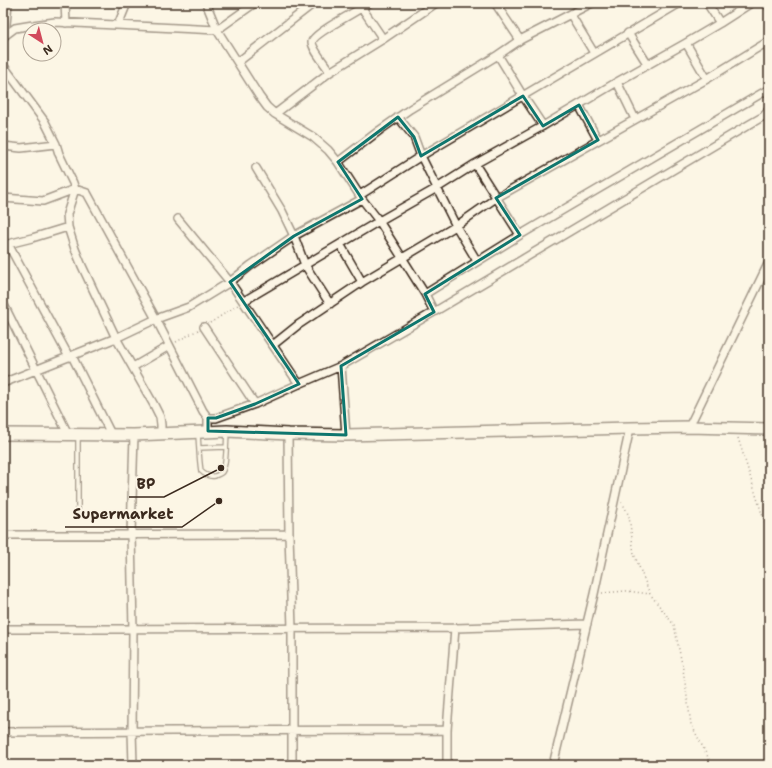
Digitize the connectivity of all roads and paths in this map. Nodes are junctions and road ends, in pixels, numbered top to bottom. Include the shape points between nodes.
1 (8, 3) edge
2 (65, 3) edge
3 (126, 3) edge
4 (206, 3) edge
5 (255, 3) edge
6 (314, 3) edge
7 (369, 3) edge
8 (436, 3) edge
9 (505, 3) edge
10 (592, 3) edge
11 (680, 3) edge
12 (707, 3) edge
13 (751, 3) edge
14 (767, 3) edge
15 (496, 5) edge
16 (769, 7) edge
17 (362, 8) junction
18 (571, 15) junction
19 (66, 23) junction
20 (720, 23) junction
21 (118, 25) junction
22 (217, 30) junction
23 (628, 33) junction
24 (4, 36) edge
25 (383, 38) junction
26 (520, 40) junction
27 (769, 41) edge
28 (686, 43) junction
29 (594, 54) junction
30 (498, 55) junction
31 (238, 62) junction
32 (648, 65) junction
33 (3, 66) edge
34 (330, 72) junction
35 (6, 76) edge
36 (707, 79) junction
37 (617, 82) junction
38 (769, 89) edge
39 (523, 96) junction
40 (579, 105) junction
41 (769, 109) edge
42 (275, 114) junction
43 (398, 117) junction
44 (766, 118) edge
45 (635, 119) junction
46 (543, 126) junction
47 (598, 140) junction
48 (56, 144) junction
49 (3, 146) edge
50 (421, 156) junction
51 (338, 162) junction
52 (475, 164) junction
53 (256, 168) dead end
54 (437, 188) junction
55 (75, 190) junction
56 (361, 197) junction
57 (3, 198) edge
58 (496, 198) junction
59 (178, 219) dead end
60 (379, 221) junction
61 (456, 226) junction
62 (68, 227) junction
63 (520, 235) junction
64 (294, 236) junction
65 (6, 244) edge
66 (340, 244) junction
67 (403, 259) junction
68 (477, 261) junction
69 (769, 262) edge
70 (305, 265) junction
71 (230, 282) junction
72 (362, 282) junction
73 (425, 294) junction
74 (244, 301) junction
75 (3, 304) edge
76 (330, 304) junction
77 (434, 312) junction
78 (156, 319) junction
79 (204, 327) dead end
80 (116, 338) junction
81 (272, 345) junction
82 (170, 346) junction
83 (70, 356) junction
84 (341, 366) junction
85 (133, 367) junction
86 (36, 370) junction
87 (3, 383) edge
88 (299, 384) junction
89 (255, 404) junction
90 (208, 418) junction
91 (689, 427) junction
92 (630, 428) junction
93 (736, 428) junction
94 (769, 429) edge
95 (202, 431) junction
96 (227, 431) junction
97 (3, 434) edge
98 (73, 434) junction
99 (112, 434) junction
100 (134, 434) junction
101 (161, 434) junction
102 (288, 434) junction
103 (346, 435) junction
104 (226, 447) junction
105 (199, 448) junction
106 (616, 492) junction
107 (78, 510) dead end
108 (131, 534) junction
109 (289, 534) junction
110 (3, 535) edge
111 (769, 536) edge
112 (594, 594) junction
113 (650, 594) junction
114 (587, 624) junction
115 (455, 628) junction
116 (292, 629) junction
117 (3, 630) edge
118 (133, 630) junction
119 (447, 730) junction
120 (132, 731) junction
121 (292, 731) junction
122 (3, 732) edge
123 (133, 765) edge
124 (292, 765) edge
125 (447, 765) edge
126 (553, 765) edge
127 (712, 765) edge

1 - 24 street
2 - 19 street
3 - 21 street
4 - 22 street
5 - 22 street
6 - 31 street
7 - 17 street
8 - 25 street
9 - 15 street
10 - 18 street
11 - 23 street
12 - 20 street
13 - 20 street
14 - 16 street
15 - 26 street
17 - 25 street
17 - 34 street via 314,39 314,48
18 - 26 street
18 - 29 street
19 - 21 street
19 - 24 street via 55,22 15,28
20 - 28 street
21 - 22 street
22 - 31 street
23 - 29 street
23 - 32 street
25 - 34 street
26 - 30 street
27 - 36 street
28 - 32 street
28 - 36 street
29 - 39 street
30 - 39 street
30 - 43 street
31 - 42 street via 259,96
32 - 37 street
33 - 35 street
34 - 42 street
35 - 48 street via 45,122
36 - 45 street
37 - 40 street
37 - 45 street
38 - 63 street
39 - 46 street
39 - 50 street
40 - 46 street
40 - 47 street
41 - 44 street
42 - 51 street via 313,137
43 - 50 street via 414,137
43 - 51 street
44 - 77 street via 743,128
45 - 47 street
46 - 52 street
47 - 58 street
48 - 49 street via 21,148
48 - 55 street
50 - 54 street
50 - 56 street
51 - 56 street
52 - 54 street
52 - 58 street
53 - 64 street
54 - 60 street
54 - 61 street
55 - 57 street via 43,201
55 - 62 street via 67,214
55 - 78 street via 87,193
56 - 60 street
56 - 64 street
58 - 61 street
58 - 63 street
59 - 71 street
60 - 66 street
60 - 67 street
61 - 67 street
61 - 68 street
62 - 65 street
62 - 80 street via 82,266
63 - 68 street
64 - 70 street
64 - 71 street
65 - 83 street
66 - 70 street
66 - 72 street
67 - 72 street
67 - 73 street
68 - 73 street
69 - 91 street
70 - 74 street
70 - 76 street
71 - 74 street
71 - 78 street via 189,307
72 - 76 street
73 - 77 street
74 - 81 street
75 - 86 street
76 - 81 street
77 - 84 street
78 - 80 street
78 - 82 street
79 - 89 street
80 - 83 street
80 - 85 street
81 - 88 street
82 - 85 street
82 - 90 street
83 - 86 street
83 - 99 street
84 - 88 street
84 - 103 street
85 - 101 street via 160,417
86 - 87 street
86 - 98 street
88 - 89 street
89 - 90 street via 216,418
90 - 95 street
91 - 92 main road
91 - 93 main road
92 - 103 main road
92 - 106 street
93 - 94 main road
93 - 111 path
95 - 96 main road
95 - 101 main road
95 - 105 lane
96 - 102 main road
96 - 104 lane
97 - 98 main road
98 - 99 main road
98 - 107 lane
99 - 100 main road
100 - 101 main road
100 - 108 street
102 - 103 main road
102 - 109 street
104 - 105 lane
104 - 105 lane via 224,470 214,476 201,471
106 - 112 street
106 - 113 path via 629,516 634,554
108 - 109 street
108 - 110 street
108 - 118 street
109 - 116 street
112 - 113 path via 626,591
112 - 114 street
113 - 127 path via 674,625 691,724
114 - 115 street
114 - 126 street
115 - 116 street
115 - 119 street
116 - 118 street
116 - 121 street
117 - 118 street
118 - 120 street
119 - 121 street
119 - 125 street
120 - 121 street
120 - 122 street
120 - 123 street
121 - 124 street

